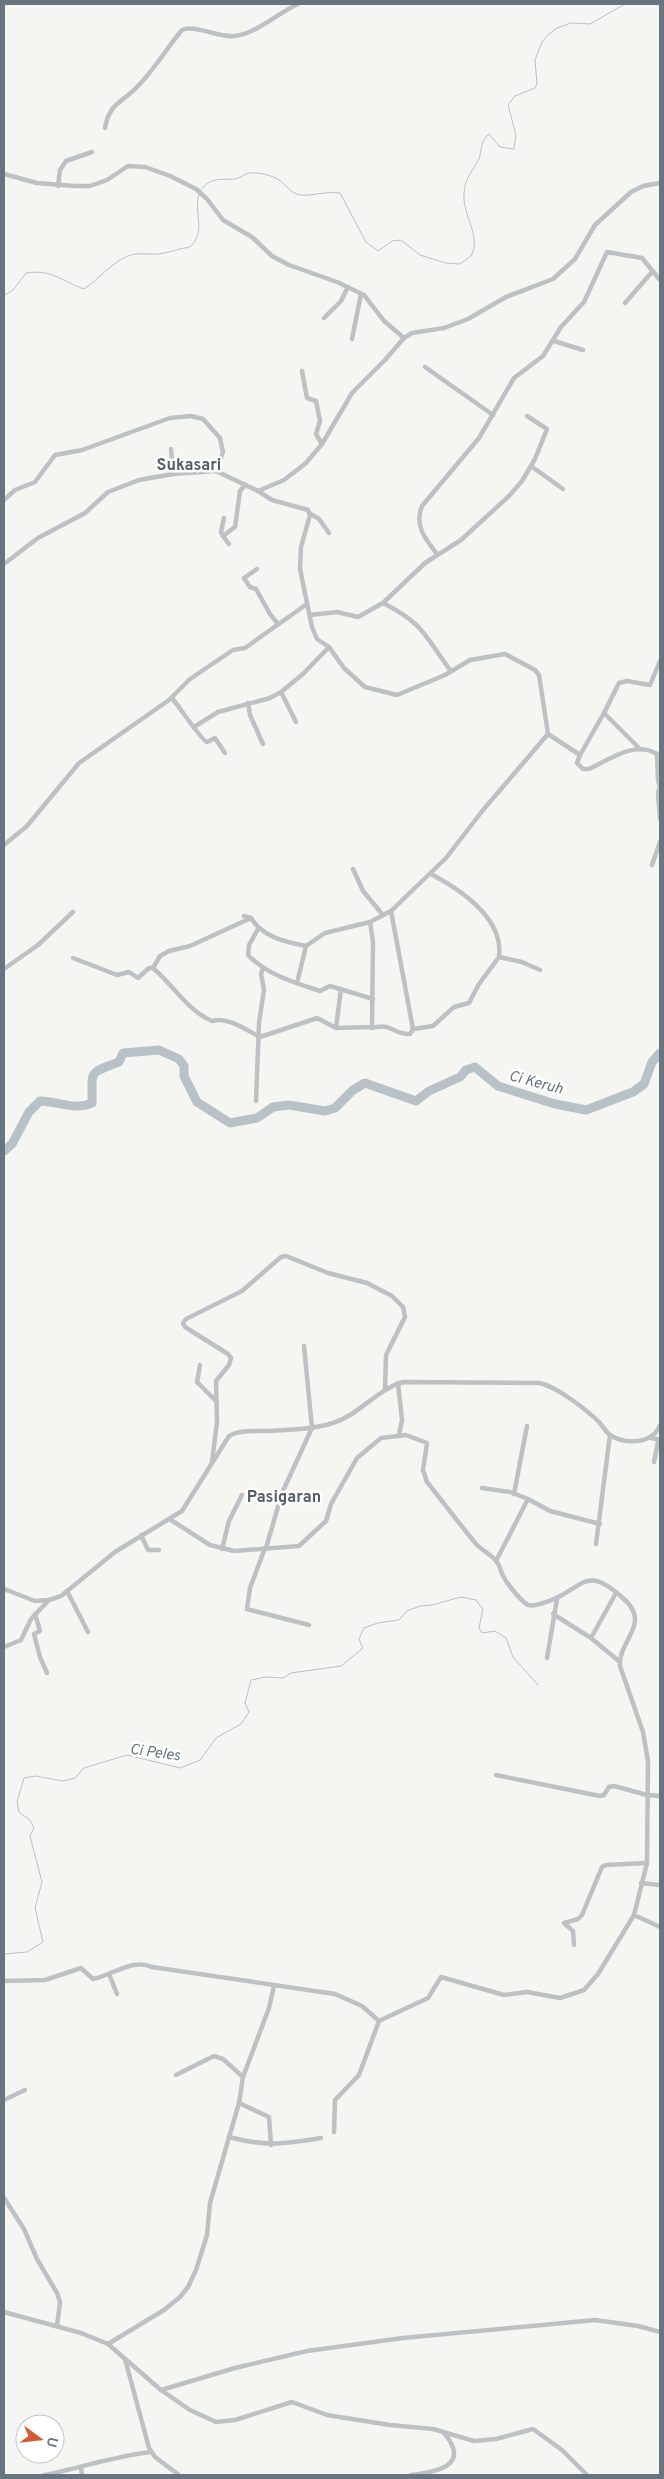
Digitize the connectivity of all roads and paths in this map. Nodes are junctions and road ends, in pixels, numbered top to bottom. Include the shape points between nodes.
1 (298, 4) edge
2 (105, 128) dead end
3 (92, 152) dead end
4 (4, 174) edge
5 (660, 183) edge
6 (58, 186) junction
7 (652, 272) junction
8 (660, 280) edge
9 (348, 287) junction
10 (361, 294) junction
11 (625, 303) dead end
12 (324, 318) dead end
13 (404, 338) junction
14 (352, 339) dead end
15 (554, 341) junction
16 (583, 350) dead end
17 (425, 367) dead end
18 (302, 371) dead end
19 (493, 415) junction
20 (526, 416) dead end
21 (322, 444) junction
22 (171, 449) dead end
23 (530, 466) junction
24 (216, 471) junction
25 (172, 474) junction
26 (245, 485) junction
27 (563, 489) dead end
28 (258, 491) junction
29 (4, 500) edge
30 (309, 513) junction
31 (224, 518) dead end
32 (329, 533) dead end
33 (223, 536) junction
34 (229, 544) dead end
35 (438, 554) junction
36 (4, 564) edge
37 (257, 569) dead end
38 (383, 603) junction
39 (307, 604) junction
40 (310, 615) junction
41 (278, 624) junction
42 (329, 647) junction
43 (660, 661) edge
44 (450, 670) junction
45 (281, 692) junction
46 (172, 698) junction
47 (248, 703) junction
48 (604, 713) junction
49 (296, 722) dead end
50 (194, 727) junction
51 (548, 734) junction
52 (263, 744) dead end
53 (640, 748) junction
54 (225, 753) dead end
55 (580, 756) junction
56 (660, 786) edge
57 (660, 819) edge
58 (660, 842) edge
59 (4, 846) edge
60 (652, 865) dead end
61 (353, 869) dead end
62 (431, 874) junction
63 (391, 911) junction
64 (73, 912) dead end
65 (382, 914) junction
66 (244, 916) dead end
67 (251, 918) junction
68 (370, 922) junction
69 (258, 929) junction
70 (306, 946) junction
71 (499, 957) junction
72 (72, 958) dead end
73 (153, 968) junction
74 (263, 968) junction
75 (4, 969) edge
76 (540, 970) dead end
77 (297, 983) junction
78 (341, 989) junction
79 (373, 999) junction
80 (336, 1028) junction
81 (372, 1028) junction
82 (413, 1029) junction
83 (260, 1037) junction
84 (256, 1100) dead end
85 (304, 1346) dead end
86 (200, 1365) dead end
87 (398, 1383) junction
88 (385, 1389) junction
89 (216, 1401) junction
90 (660, 1425) edge
91 (527, 1426) dead end
92 (312, 1428) junction
93 (399, 1435) junction
94 (610, 1435) junction
95 (651, 1438) junction
96 (654, 1462) dead end
97 (212, 1463) junction
98 (482, 1488) dead end
99 (514, 1494) junction
100 (242, 1495) dead end
101 (257, 1497) dead end
102 (528, 1499) junction
103 (280, 1500) junction
104 (171, 1520) junction
105 (600, 1524) junction
106 (141, 1534) junction
107 (596, 1544) dead end
108 (265, 1548) junction
109 (222, 1549) junction
110 (159, 1550) dead end
111 (496, 1561) junction
112 (4, 1589) edge
113 (67, 1591) junction
114 (616, 1594) junction
115 (557, 1599) junction
116 (48, 1600) junction
117 (35, 1614) junction
118 (553, 1614) junction
119 (309, 1625) dead end
120 (88, 1632) dead end
121 (591, 1638) junction
122 (4, 1647) edge
123 (547, 1658) dead end
124 (620, 1662) junction
125 (47, 1673) dead end
126 (496, 1776) dead end
127 (647, 1795) junction
128 (660, 1796) edge
129 (647, 1863) junction
130 (641, 1883) junction
131 (660, 1885) edge
132 (634, 1915) junction
133 (660, 1926) edge
134 (574, 1945) dead end
135 (109, 1974) junction
136 (4, 1981) edge
137 (274, 1986) junction
138 (117, 1994) dead end
139 (379, 2021) junction
140 (176, 2075) dead end
141 (243, 2077) junction
142 (25, 2090) dead end
143 (4, 2100) edge
144 (239, 2103) junction
145 (334, 2132) dead end
146 (229, 2138) junction
147 (321, 2138) dead end
148 (271, 2145) junction
149 (4, 2198) edge
150 (4, 2312) edge
151 (57, 2326) junction
152 (660, 2332) edge
153 (108, 2344) junction
154 (126, 2359) junction
155 (161, 2390) junction
156 (443, 2432) junction
157 (151, 2452) junction
158 (81, 2468) junction
159 (44, 2475) edge
160 (82, 2475) edge
161 (179, 2475) edge
162 (411, 2475) edge
163 (587, 2475) edge

1 - 2 street via 235,36 188,28 182,30 135,89 115,105 108,114
3 - 6 street via 66,160 60,170
4 - 6 street via 23,181
5 - 13 street via 631,192 595,225 574,259 553,279 506,297 468,319
6 - 9 street via 90,186 107,180 128,166 156,171 196,189 223,220 252,237 272,256
7 - 8 street
7 - 11 street
7 - 15 street via 642,258 607,252 584,302 560,326
9 - 10 street
9 - 12 street via 341,301
10 - 13 street via 384,322
10 - 14 street
13 - 21 street via 352,393
15 - 16 street
15 - 19 street via 544,356 514,378
17 - 19 street
18 - 21 street via 307,398 316,401 320,421 316,434
19 - 35 street via 417,516 424,539
20 - 23 street via 547,429
21 - 28 street via 294,473
22 - 25 street
23 - 27 street
23 - 35 street via 522,481 493,512
24 - 25 street
24 - 26 street
24 - 29 street via 223,446 209,425 197,417 170,418 82,450 55,455 35,482 15,490
25 - 36 street via 118,487 85,513 38,538
26 - 28 street
26 - 33 street via 240,491 234,527
28 - 30 street via 272,500 306,509
30 - 32 street via 319,519
30 - 39 street via 301,547 300,569
31 - 33 street
33 - 34 street
35 - 38 street
37 - 41 street via 244,578 250,587 256,589
38 - 40 street via 358,617 338,612
38 - 44 street via 420,626
39 - 40 street
39 - 41 street
40 - 42 street via 317,639
41 - 46 street via 245,648 233,650 190,679
42 - 44 street via 344,668 365,687 383,693 397,695
42 - 45 street
43 - 48 street via 650,684 620,683
44 - 51 street via 470,660 505,654 535,670 541,682
45 - 47 street
45 - 49 street
46 - 50 street
46 - 59 street via 79,763 27,826
47 - 50 street via 218,712
47 - 52 street
48 - 53 street
48 - 55 street
50 - 54 street via 201,740 207,742 215,738
51 - 55 street
51 - 62 street
53 - 55 street via 588,769 577,763
53 - 56 street via 657,754
56 - 57 street
58 - 60 street
61 - 65 street via 363,890
62 - 63 street
62 - 71 street via 464,894 486,915 499,939
63 - 65 street
63 - 82 street
64 - 75 street via 44,940
65 - 68 street
66 - 67 street
67 - 69 street
67 - 73 street via 190,946 169,951 160,956
68 - 70 street via 325,933
68 - 79 street
69 - 70 street via 274,938
69 - 74 street via 249,944 248,955
70 - 77 street
71 - 76 street
71 - 82 street via 469,1003 454,1008 433,1026
72 - 73 street via 116,974 129,972 140,978
73 - 83 street via 199,1016 212,1021 219,1019
74 - 77 street
74 - 83 street via 260,974 264,990
77 - 78 street via 320,990 330,986
78 - 79 street
78 - 80 street
79 - 81 street
80 - 81 street
80 - 83 street via 317,1018
81 - 82 street via 385,1025 402,1034 410,1034
83 - 84 street
85 - 92 street
86 - 89 street via 199,1386
87 - 88 street
87 - 93 street via 402,1420
87 - 94 street via 544,1384 578,1406
88 - 89 street via 386,1355 405,1317 402,1307 392,1296 363,1282 328,1274 283,1256 238,1293 184,1321 185,1327 230,1356 230,1363 216,1378
88 - 92 street via 338,1421
89 - 97 street
90 - 95 street
91 - 99 street
92 - 97 street via 234,1433 225,1441
92 - 103 street
93 - 108 street via 381,1438 357,1458 331,1504 326,1521 299,1546
93 - 111 street via 426,1442 423,1470 427,1482 476,1544
94 - 95 street via 642,1441
94 - 105 street
95 - 96 street via 658,1442
97 - 104 street via 187,1505
98 - 99 street
99 - 102 street
100 - 109 street via 229,1521
101 - 103 street
102 - 105 street via 550,1511
102 - 111 street
103 - 108 street
104 - 106 street
104 - 109 street
105 - 107 street
106 - 110 street via 147,1549
106 - 113 street
108 - 109 street
108 - 119 street via 252,1581 247,1609
111 - 115 street via 508,1584 527,1604 532,1606
112 - 116 street via 35,1601
113 - 116 street
113 - 120 street
114 - 115 street via 606,1584 594,1580 581,1581
114 - 121 street
114 - 124 street via 633,1608 635,1617
115 - 118 street
116 - 117 street
117 - 122 street via 21,1640
117 - 125 street via 40,1631 34,1634
118 - 121 street
118 - 123 street
121 - 124 street
124 - 127 street via 643,1732 648,1761
126 - 127 street via 600,1796 614,1786
127 - 128 street
127 - 129 street
129 - 130 street
129 - 134 street via 602,1867 582,1915 564,1923 573,1932
130 - 131 street
130 - 132 street
132 - 133 street
132 - 139 street via 598,1974 584,1990 560,1998 527,1992 504,1995 441,1977 428,1998
135 - 136 street via 94,1979 81,1968 45,1980
135 - 137 street via 143,1963
135 - 138 street
137 - 139 street via 343,1996 362,2006
137 - 141 street via 270,2008
139 - 145 street via 359,2075 334,2100
140 - 141 street via 214,2056 223,2059
141 - 144 street
142 - 143 street
144 - 146 street
144 - 148 street via 269,2116
146 - 148 street
146 - 153 street via 210,2203 208,2235 188,2287 164,2310
147 - 148 street
149 - 151 street via 57,2293 60,2302
150 - 151 street
151 - 153 street
152 - 155 street via 595,2320 404,2338 307,2350
153 - 154 street
154 - 155 street
154 - 157 street
155 - 156 street via 190,2410 216,2422 235,2420 292,2402 331,2416
156 - 162 street via 454,2447 454,2456 449,2464 435,2472
156 - 163 street via 486,2441 536,2430
157 - 158 street via 122,2455
157 - 161 street
158 - 159 street
158 - 160 street

